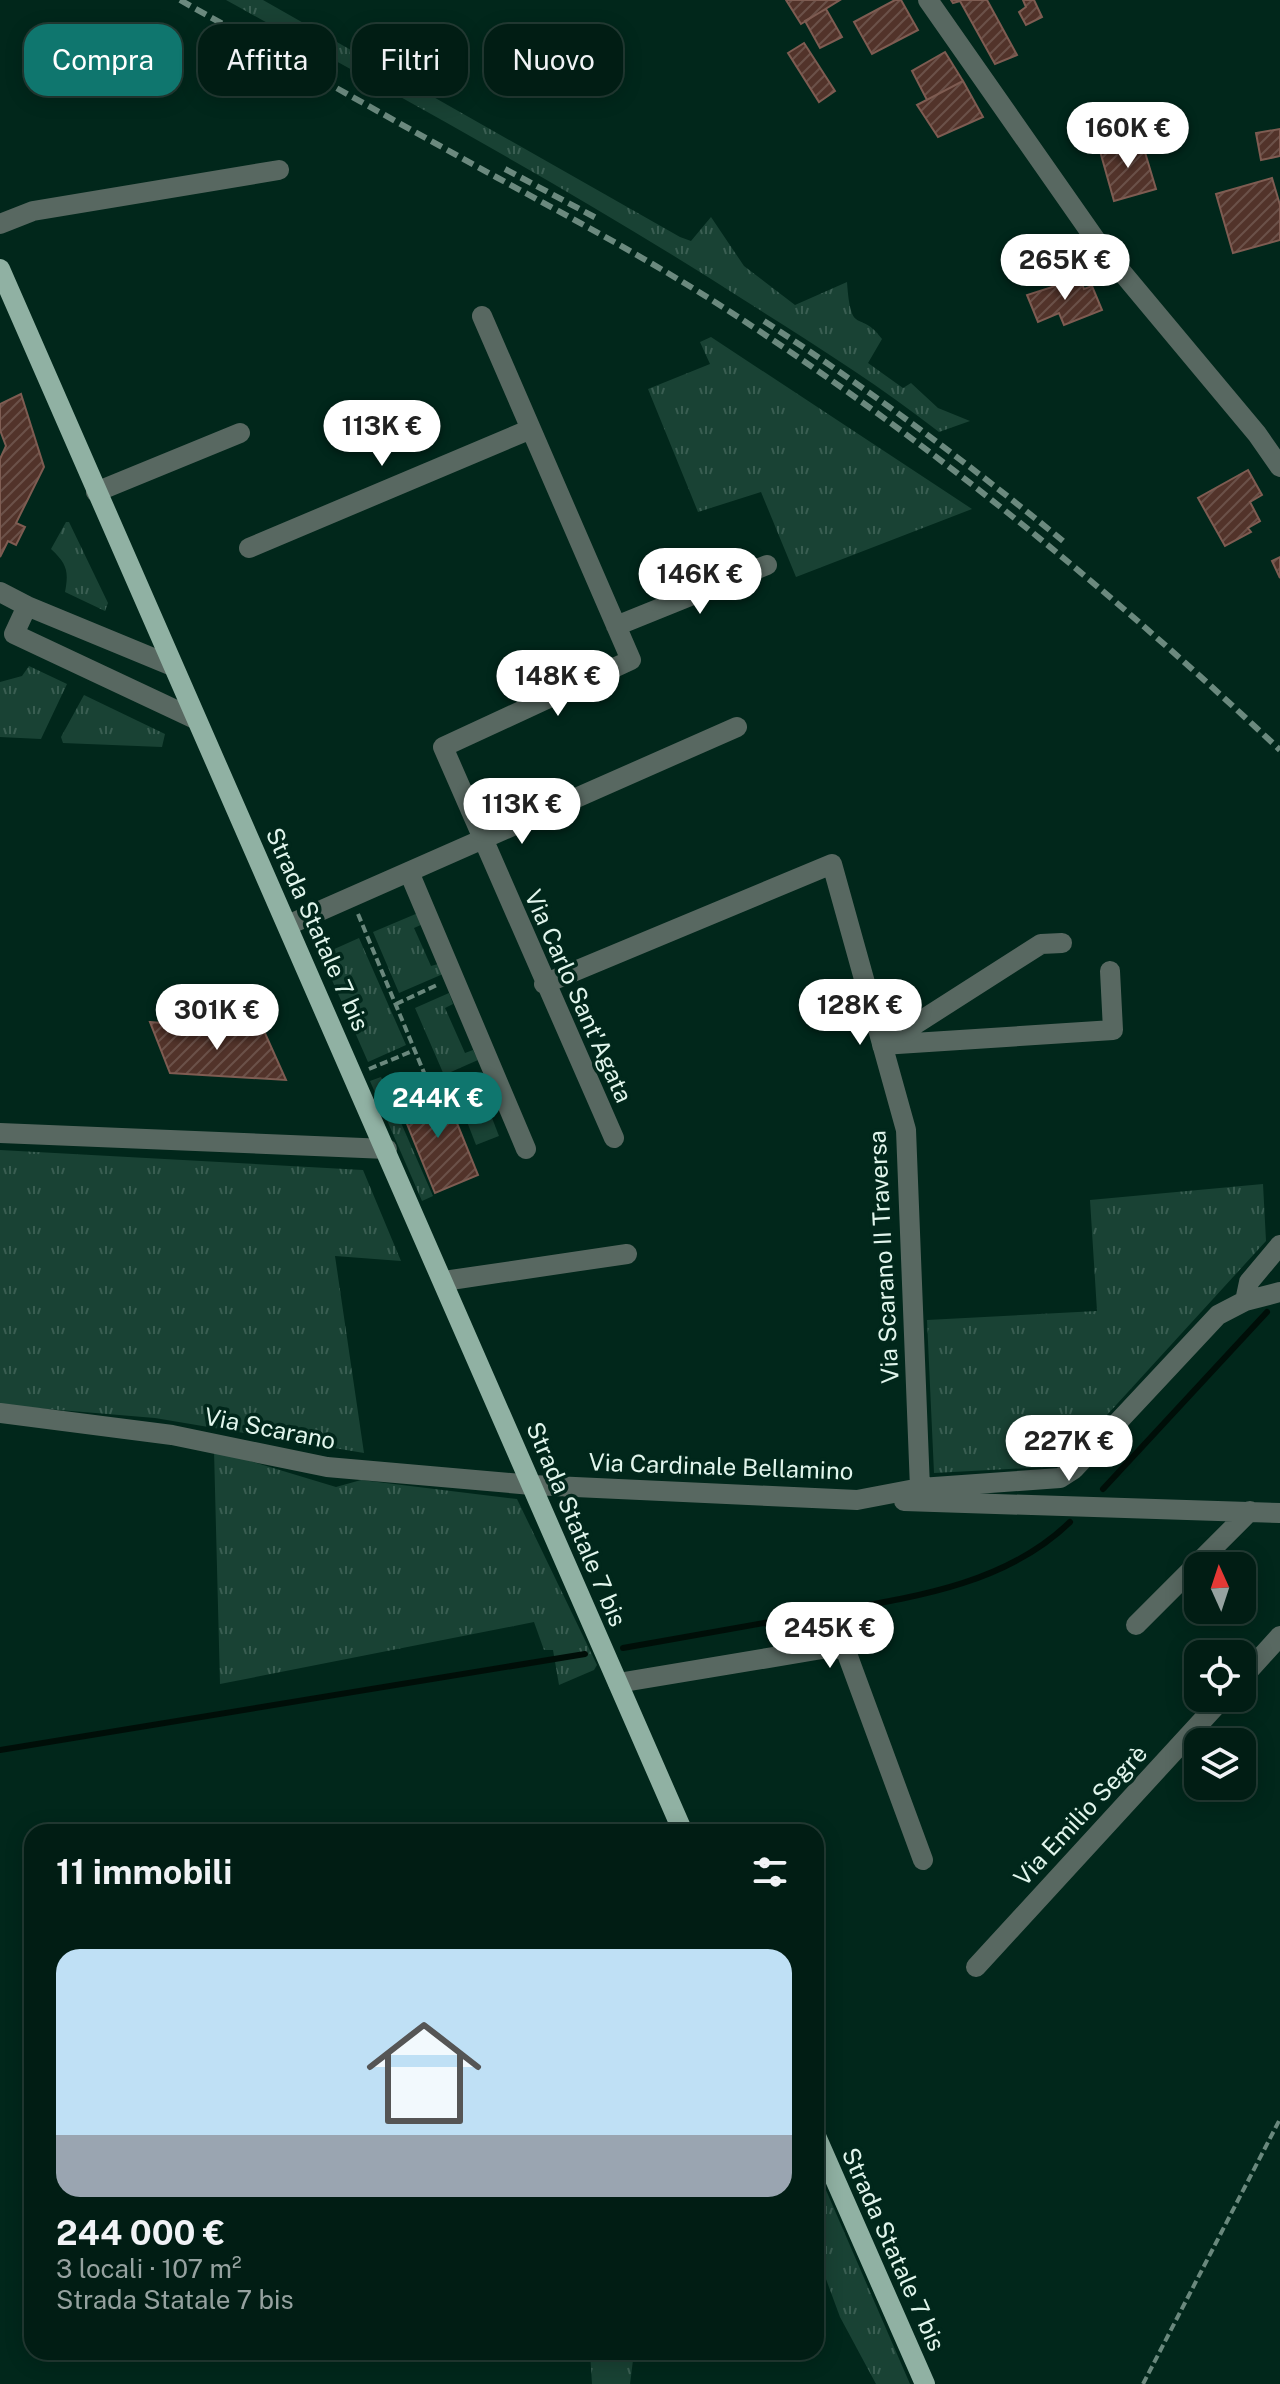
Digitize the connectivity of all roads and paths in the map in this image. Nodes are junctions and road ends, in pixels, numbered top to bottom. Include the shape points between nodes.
1 (928, 0) edge
2 (279, 170) dead end
3 (0, 224) edge
4 (0, 269) edge
5 (482, 316) dead end
6 (531, 429) junction
7 (240, 433) dead end
8 (1280, 467) edge
9 (96, 492) junction
10 (249, 548) dead end
11 (767, 565) dead end
12 (0, 592) edge
13 (27, 606) junction
14 (616, 626) junction
15 (7, 631) edge
16 (170, 665) junction
17 (195, 719) junction
18 (737, 727) dead end
19 (480, 840) junction
20 (409, 872) junction
21 (351, 897) junction
22 (288, 925) junction
23 (1062, 943) dead end
24 (1110, 971) dead end
25 (454, 978) junction
26 (544, 984) junction
27 (396, 1004) junction
28 (882, 1045) junction
29 (415, 1050) junction
30 (354, 1075) junction
31 (425, 1075) dead end
32 (0, 1133) edge
33 (614, 1138) dead end
34 (387, 1149) junction
35 (526, 1149) dead end
36 (1280, 1245) edge
37 (627, 1254) dead end
38 (444, 1281) junction
39 (1280, 1292) edge
40 (1245, 1301) junction
41 (0, 1413) edge
42 (532, 1485) junction
43 (920, 1488) junction
44 (857, 1500) junction
45 (1250, 1511) junction
46 (1280, 1513) edge
47 (1136, 1625) dead end
48 (1280, 1636) edge
49 (1256, 1663) edge
50 (618, 1683) junction
51 (1210, 1712) edge
52 (680, 1824) edge
53 (923, 1860) dead end
54 (976, 1967) dead end
55 (1280, 2119) edge
56 (824, 2154) edge
57 (925, 2384) edge
58 (1143, 2384) edge

1 - 8 street via 1100,246
2 - 3 street via 33,211
4 - 9 main road, Strada Statale 7 bis
5 - 6 street, Via Carlo Sant'Agata
6 - 10 street
6 - 14 street, Via Carlo Sant'Agata
7 - 9 street
9 - 16 main road, Strada Statale 7 bis
11 - 14 street
12 - 13 street
13 - 15 street
13 - 16 street
14 - 19 street, Via Carlo Sant'Agata via 631,660 443,747
15 - 17 street
16 - 17 main road, Strada Statale 7 bis
17 - 22 main road, Strada Statale 7 bis
18 - 19 street
19 - 20 street
19 - 26 street, Via Carlo Sant'Agata
20 - 21 street
20 - 25 street
21 - 22 street
21 - 27 path
22 - 30 main road, Strada Statale 7 bis
23 - 28 street via 1041,944
24 - 28 street via 1113,1030
25 - 27 path
25 - 35 street
26 - 28 street, Via Scarano II Traversa via 832,864
26 - 33 street, Via Carlo Sant'Agata
27 - 29 path
28 - 43 street, Via Scarano II Traversa via 906,1130
29 - 30 path
29 - 31 path
30 - 34 main road, Strada Statale 7 bis
32 - 34 street
34 - 38 main road, Strada Statale 7 bis
36 - 40 street via 1255,1272
37 - 38 street
38 - 42 main road, Strada Statale 7 bis
39 - 40 street, Via Cardinale Bellamino
40 - 43 street, Via Cardinale Bellamino via 1211,1322 1060,1478
41 - 42 street, Via Scarano via 172,1435 327,1467
42 - 44 street, Via Cardinale Bellamino
42 - 50 main road, Strada Statale 7 bis
43 - 44 street, Via Cardinale Bellamino
44 - 45 street
45 - 46 street
45 - 47 street
48 - 49 street
50 - 52 main road, Strada Statale 7 bis
50 - 53 street via 834,1647 846,1651
51 - 54 street, Via Emilio Segrè
55 - 58 path
56 - 57 main road, Strada Statale 7 bis

